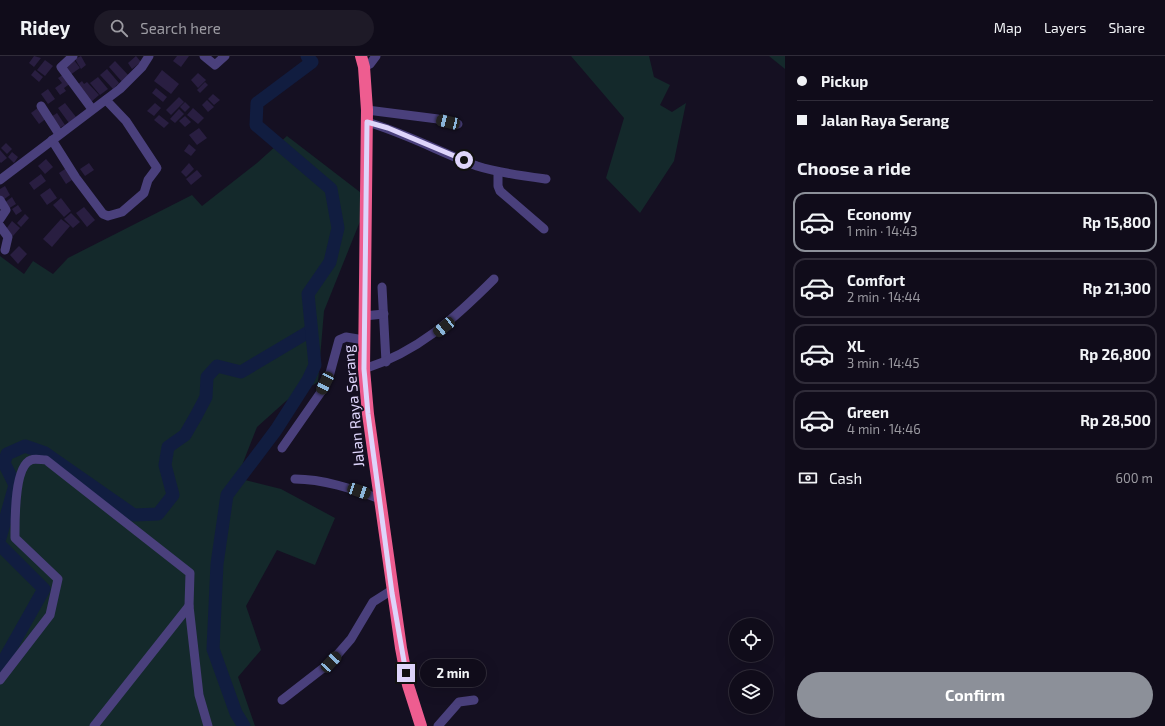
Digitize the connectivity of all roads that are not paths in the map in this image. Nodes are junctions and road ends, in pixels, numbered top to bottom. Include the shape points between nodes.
1 (73, 56) edge
2 (149, 56) edge
3 (204, 56) edge
4 (225, 56) edge
5 (376, 56) edge
6 (363, 61) edge
7 (106, 100) junction
8 (41, 106) dead end
9 (92, 109) junction
10 (367, 110) junction
11 (367, 122) junction
12 (458, 124) dead end
13 (60, 134) junction
14 (52, 140) junction
15 (498, 172) junction
16 (546, 179) dead end
17 (0, 180) edge
18 (0, 200) edge
19 (0, 218) edge
20 (0, 226) edge
21 (544, 229) dead end
22 (5, 250) dead end
23 (494, 279) dead end
24 (382, 287) dead end
25 (384, 314) junction
26 (364, 316) junction
27 (364, 340) junction
28 (386, 362) junction
29 (364, 369) junction
30 (282, 448) dead end
31 (295, 479) dead end
32 (380, 499) junction
33 (392, 590) junction
34 (189, 606) junction
35 (0, 680) edge
36 (282, 700) dead end
37 (474, 700) dead end
38 (94, 726) edge
39 (208, 726) edge
40 (421, 726) edge
41 (438, 726) edge

1 - 9 street via 61,67
2 - 7 street via 130,80
3 - 4 street via 215,65
5 - 6 street via 370,64
6 - 10 highway, Jalan Raya Serang
7 - 9 street
7 - 14 street via 126,121 156,168 148,180 146,190 122,212 111,216 104,214 76,178
8 - 13 street
9 - 13 street
10 - 11 highway, Jalan Raya Serang
10 - 12 street
11 - 15 street
11 - 26 highway, Jalan Raya Serang
13 - 14 street
14 - 17 street
15 - 16 street
15 - 21 street via 500,191
18 - 19 street via 6,210
20 - 22 street via 8,237
23 - 28 street via 460,313 435,333
24 - 25 street
25 - 26 street
25 - 28 street
26 - 27 highway, Jalan Raya Serang
27 - 29 highway, Jalan Raya Serang
27 - 30 street via 346,337 339,340 330,373 321,392
28 - 29 street
29 - 32 highway, Jalan Raya Serang
31 - 32 street via 309,479 359,491
32 - 33 highway, Jalan Raya Serang
33 - 36 street via 376,598 351,639 331,662
33 - 40 highway, Jalan Raya Serang via 408,685
34 - 35 street via 190,573 46,460 32,459 25,463 16,489 15,538 58,579 50,615
34 - 38 street
34 - 39 street via 199,695
37 - 41 street via 459,702

